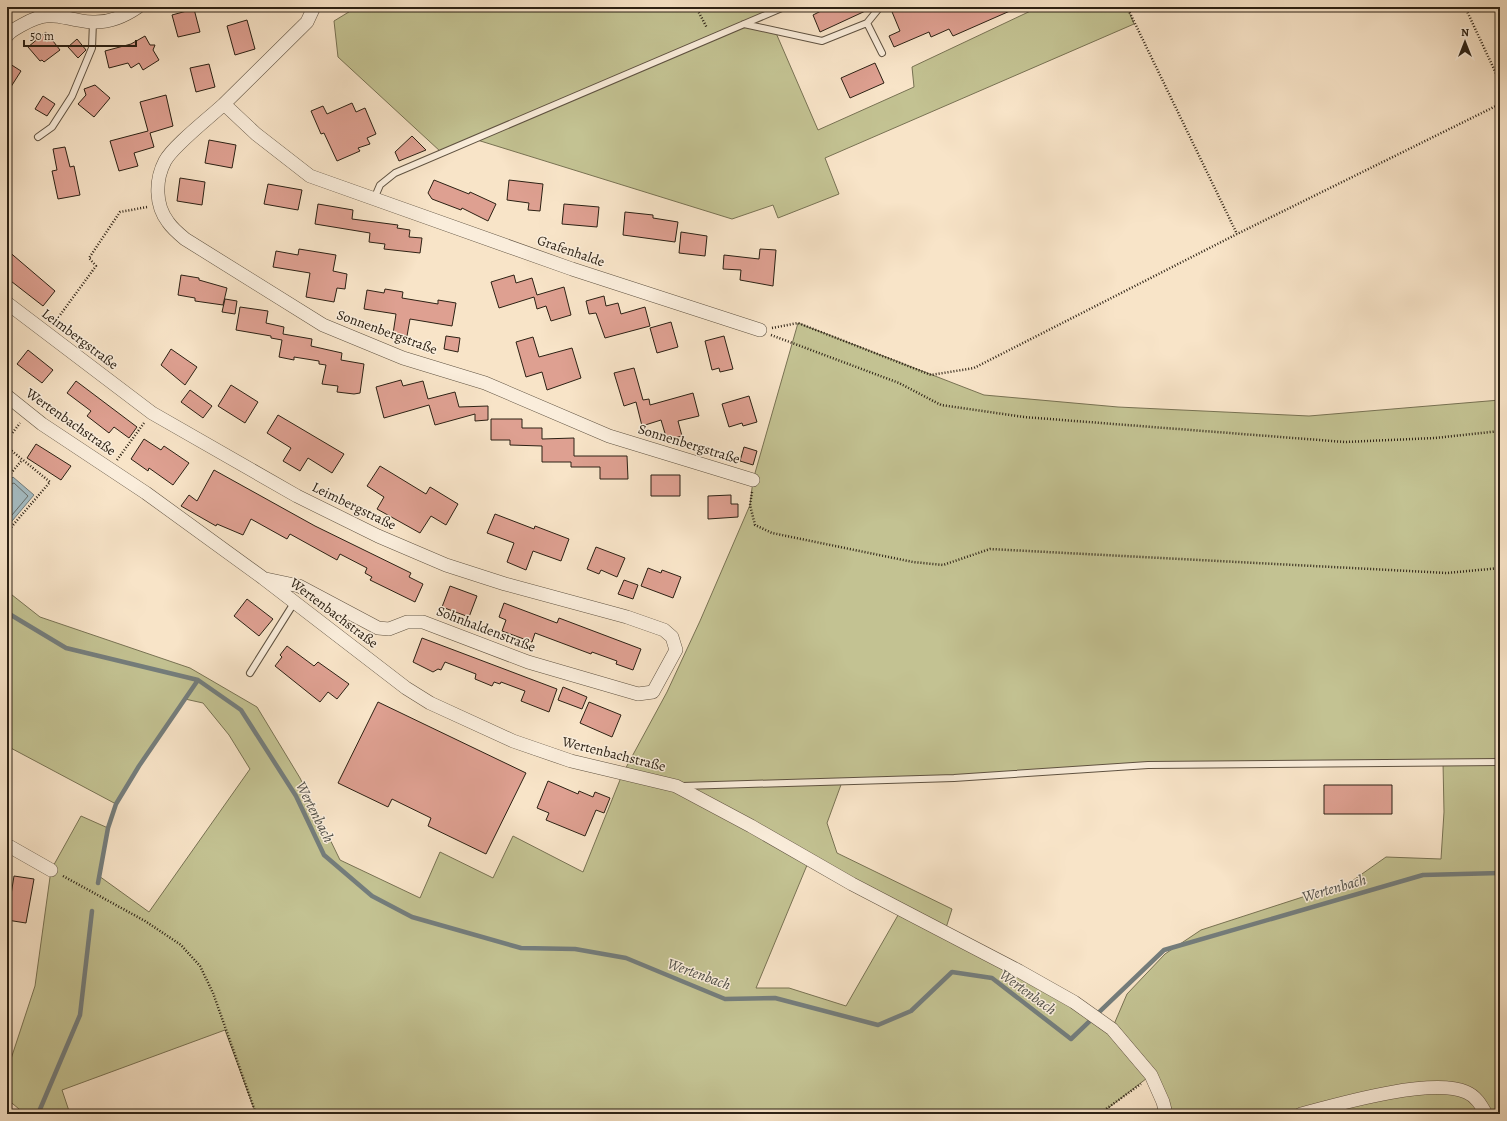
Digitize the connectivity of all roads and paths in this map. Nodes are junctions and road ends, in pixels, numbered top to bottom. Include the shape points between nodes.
1 (138, 7) edge
2 (314, 7) edge
3 (696, 7) edge
4 (784, 7) edge
5 (880, 7) edge
6 (1127, 7) edge
7 (1465, 7) edge
8 (93, 22) junction
9 (867, 22) junction
10 (744, 24) junction
11 (7, 36) edge
12 (712, 38) junction
13 (882, 53) dead end
14 (1500, 82) edge
15 (224, 104) junction
16 (1500, 104) edge
17 (38, 137) dead end
18 (374, 199) junction
19 (159, 206) junction
20 (1237, 234) junction
21 (7, 303) edge
22 (760, 330) junction
23 (47, 334) junction
24 (7, 396) edge
25 (28, 413) junction
26 (152, 413) junction
27 (1500, 431) edge
28 (7, 440) edge
29 (7, 447) edge
30 (22, 460) junction
31 (110, 470) junction
32 (7, 478) edge
33 (753, 480) joint
34 (7, 532) edge
35 (1500, 568) edge
36 (263, 578) junction
37 (294, 603) junction
38 (250, 673) dead end
39 (657, 688) joint
40 (1500, 762) edge
41 (676, 786) junction
42 (7, 845) edge
43 (51, 870) joint
44 (1151, 1075) junction
45 (1315, 1111) edge
46 (256, 1114) edge
47 (1099, 1114) edge
48 (1166, 1114) edge
49 (1301, 1114) edge
50 (1486, 1114) edge

1 - 8 street via 128,14
2 - 15 street, Sonnenbergstraße via 307,22
3 - 12 path
4 - 10 lane
5 - 9 lane
6 - 20 path
7 - 14 path
8 - 11 street via 45,14
8 - 17 lane via 92,48 72,96 52,127
9 - 10 lane via 822,42
9 - 13 lane
10 - 12 lane
12 - 18 lane via 395,173 380,185
15 - 18 street via 256,134 310,176
15 - 19 street, Sonnenbergstraße via 165,160 157,188
16 - 20 path
18 - 22 street, Grafenhalde
19 - 23 path via 120,212 89,258 96,266
19 - 33 street, Sonnenbergstraße via 168,222 185,239 323,325 404,358 485,383 609,436
20 - 22 path via 974,368 931,375 798,323
21 - 23 street, Leimbergstraße
22 - 27 path via 899,383 941,405 1024,417 1345,442 1435,438
23 - 26 street, Leimbergstraße
24 - 25 street, Wertenbachstraße
25 - 28 path
25 - 31 street, Wertenbachstraße
26 - 31 path
26 - 39 street, Leimbergstraße via 297,496 378,536 446,565 664,630 672,637 676,650
29 - 30 path
30 - 32 path
30 - 34 path via 50,482
31 - 36 street, Wertenbachstraße
33 - 35 path via 750,505 755,525 772,533 913,562 943,565 990,549 1447,573
36 - 37 street, Wertenbachstraße
36 - 39 street, Sohnhaldenstraße via 299,586 378,628 389,629 408,622 423,622 528,662 638,694 653,692
37 - 38 lane
37 - 41 street, Wertenbachstraße via 406,688 458,716 513,741 571,761
40 - 41 lane via 1148,765 954,778
41 - 44 street, Wertenbachstraße via 852,884 966,942 1074,1002 1112,1029
42 - 43 street
43 - 46 path via 145,922 180,945 200,966 213,993
44 - 47 path
44 - 48 street, Wertenbachstraße
45 - 49 street
45 - 50 street via 1355,1099 1442,1087 1466,1092 1478,1100

